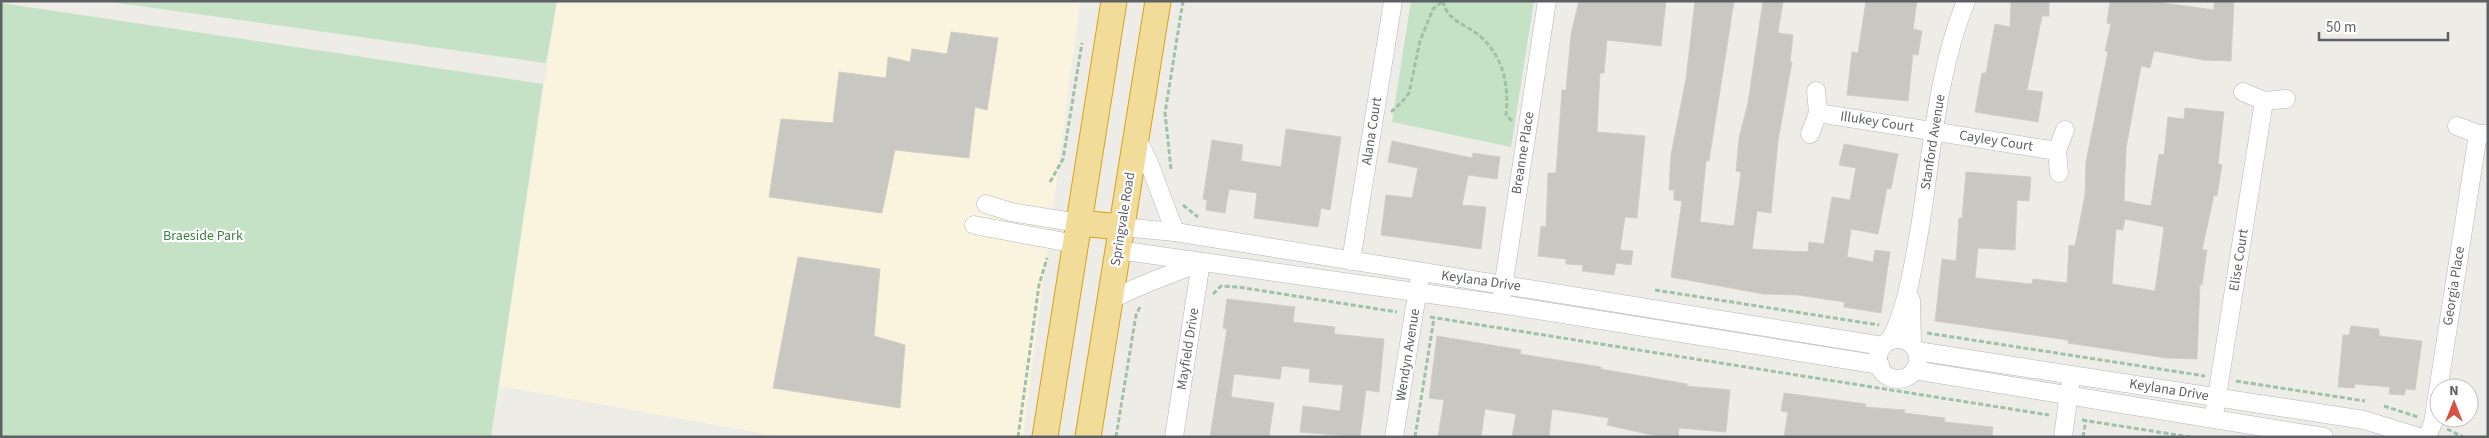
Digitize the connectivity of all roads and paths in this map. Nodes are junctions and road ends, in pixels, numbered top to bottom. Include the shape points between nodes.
1 (1114, 1) edge
2 (1158, 1) edge
3 (1183, 1) edge
4 (1393, 1) edge
5 (1443, 1) edge
6 (1547, 1) edge
7 (1966, 1) edge
8 (1082, 44) dead end
9 (1816, 91) dead end
10 (2243, 92) dead end
11 (2286, 99) dead end
12 (2264, 101) junction
13 (1818, 113) junction
14 (1374, 118) junction
15 (1528, 124) junction
16 (2457, 126) dead end
17 (2065, 130) dead end
18 (1935, 132) junction
19 (1810, 134) dead end
20 (2483, 134) edge
21 (1136, 135) junction
22 (2057, 150) junction
23 (2059, 173) dead end
24 (1172, 174) dead end
25 (1050, 182) dead end
26 (1180, 201) dead end
27 (986, 204) dead end
28 (1205, 218) dead end
29 (974, 225) dead end
30 (1175, 232) junction
31 (1077, 233) junction
32 (1119, 238) junction
33 (1047, 258) dead end
34 (1351, 261) junction
35 (1201, 262) junction
36 (1420, 272) junction
37 (1503, 284) junction
38 (1652, 290) dead end
39 (1418, 293) junction
40 (1212, 295) dead end
41 (1111, 300) junction
42 (1146, 301) dead end
43 (1500, 304) junction
44 (1414, 314) junction
45 (1434, 318) junction
46 (1902, 340) junction
47 (1880, 365) junction
48 (1914, 370) junction
49 (2072, 375) junction
50 (2220, 378) junction
51 (2069, 395) junction
52 (2217, 397) junction
53 (2370, 403) dead end
54 (2380, 405) dead end
55 (2066, 417) junction
56 (2214, 419) junction
57 (2086, 420) junction
58 (2430, 430) edge
59 (1018, 437) edge
60 (1045, 437) edge
61 (1088, 437) edge
62 (1116, 437) edge
63 (1174, 437) edge
64 (1394, 437) edge
65 (1415, 437) edge
66 (2063, 437) edge
67 (2083, 437) edge
68 (2190, 437) edge
69 (2324, 437) edge
70 (2419, 437) edge
71 (2463, 437) edge

1 - 31 highway
2 - 21 highway, Springvale Road
3 - 24 path via 1165,113
4 - 14 street, Alana Court
5 - 14 path via 1432,9 1420,41 1409,93 1396,109
5 - 15 path via 1452,18 1481,37 1500,64 1508,86 1507,118
6 - 15 street, Breanne Place
7 - 18 street, Stanford Avenue via 1946,68
8 - 25 path via 1063,158
9 - 13 street
10 - 12 street
11 - 12 street
12 - 50 street, Elise Court
13 - 18 street, Illukey Court
13 - 19 street
14 - 34 street, Alana Court
15 - 37 street, Breanne Place
16 - 20 street
17 - 22 street
18 - 22 street, Cayley Court
18 - 46 street, Stanford Avenue
20 - 58 street, Georgia Place
21 - 30 street
21 - 32 highway, Springvale Road
22 - 23 street
26 - 28 path via 1196,216
27 - 31 street
29 - 31 street
30 - 32 street, Keylana Drive
30 - 34 street, Keylana Drive
31 - 32 highway, Keylana Drive
31 - 60 highway
32 - 35 street, Keylana Drive
32 - 41 highway, Springvale Road
33 - 59 path via 1039,285
34 - 36 street, Keylana Drive
35 - 39 street, Keylana Drive
35 - 41 street via 1145,282
35 - 63 street, Mayfield Drive
36 - 37 street, Keylana Drive
36 - 39 street, Wendyn Avenue
37 - 43 street, Breanne Place
37 - 46 street, Keylana Drive
38 - 46 path
39 - 43 street, Keylana Drive
39 - 44 street, Wendyn Avenue
40 - 44 path via 1221,286 1238,287
41 - 61 highway, Springvale Road
42 - 62 path via 1136,315
43 - 47 street, Keylana Drive
44 - 45 path
44 - 64 street, Wendyn Avenue
45 - 55 path
45 - 65 path
46 - 47 street via 1878,358
46 - 48 street via 1917,365
46 - 49 street, Keylana Drive
46 - 50 path
47 - 48 street via 1892,378 1904,378
48 - 51 street, Keylana Drive
49 - 51 street
49 - 52 street, Keylana Drive
50 - 52 street, Elise Court
50 - 53 path
51 - 55 street
51 - 56 street, Keylana Drive
52 - 56 street, Elise Court
52 - 70 street, Keylana Drive via 2364,420
54 - 58 path
55 - 57 path
55 - 66 street
56 - 69 street, Keylana Drive
57 - 67 path
57 - 68 path
58 - 71 path

